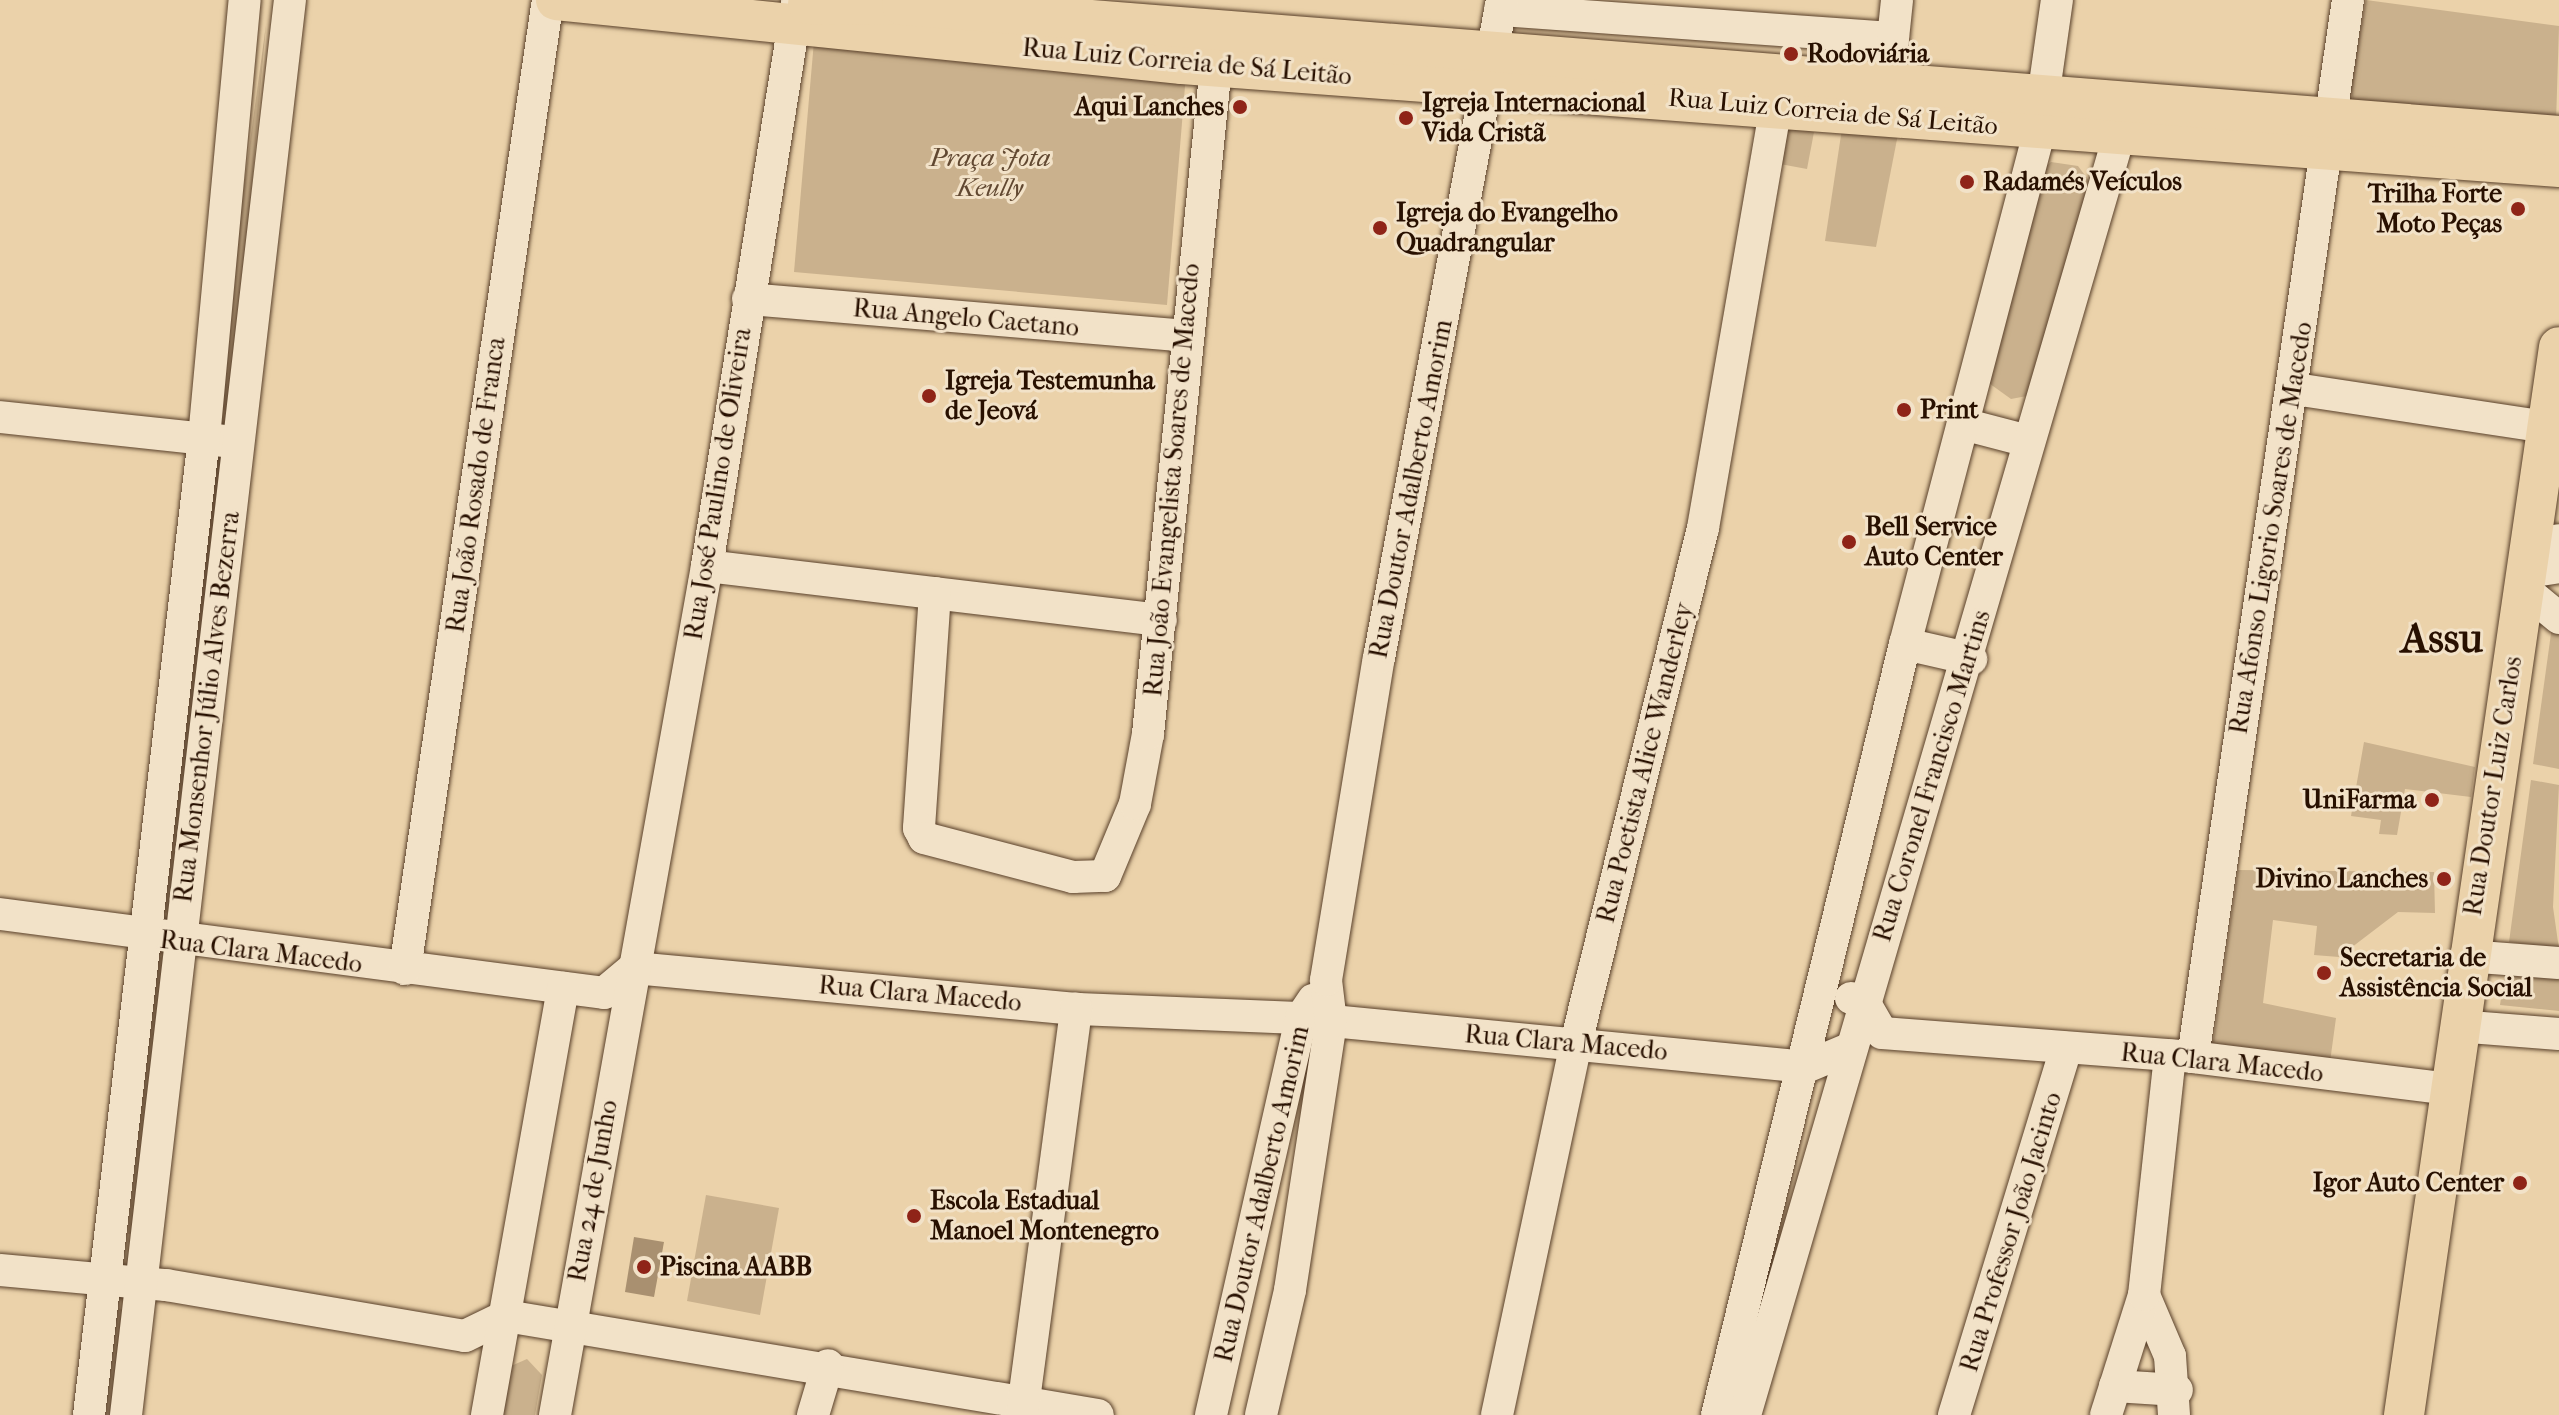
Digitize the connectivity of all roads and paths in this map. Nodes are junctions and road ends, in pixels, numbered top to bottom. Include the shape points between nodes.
1 (245, 0) edge
2 (290, 0) edge
3 (548, 0) edge
4 (556, 0) edge
5 (1897, 0) edge
6 (2057, 0) edge
7 (2348, 0) edge
8 (682, 5) edge
9 (1501, 5) edge
10 (797, 10) edge
11 (1893, 38) junction
12 (1216, 66) junction
13 (1491, 70) junction
14 (1888, 86) junction
15 (1776, 107) junction
16 (2041, 114) junction
17 (2119, 136) junction
18 (2326, 136) junction
19 (2559, 136) edge
20 (2559, 167) edge
21 (748, 299) junction
22 (1185, 336) junction
23 (2559, 347) edge
24 (2295, 389) junction
25 (0, 417) edge
26 (1963, 424) junction
27 (2547, 427) junction
28 (204, 438) junction
29 (2028, 441) junction
30 (238, 444) junction
31 (2541, 563) edge
32 (707, 566) junction
33 (935, 593) junction
34 (2559, 618) edge
35 (1161, 620) junction
36 (1905, 644) junction
37 (1971, 659) junction
38 (0, 914) edge
39 (145, 938) junction
40 (180, 942) junction
41 (2466, 956) junction
42 (2559, 963) edge
43 (634, 968) junction
44 (405, 969) junction
45 (563, 988) junction
46 (1822, 995) junction
47 (1863, 1000) junction
48 (1076, 1009) junction
49 (1316, 1020) junction
50 (2457, 1026) junction
51 (2559, 1034) edge
52 (1576, 1043) junction
53 (2066, 1048) junction
54 (1849, 1049) junction
55 (2182, 1056) junction
56 (1806, 1067) junction
57 (2449, 1089) junction
58 (0, 1270) edge
59 (1243, 1281) junction
60 (138, 1282) junction
61 (104, 1285) junction
62 (1290, 1290) junction
63 (2144, 1295) junction
64 (506, 1316) junction
65 (571, 1326) junction
66 (828, 1365) junction
67 (2110, 1400) edge
68 (2176, 1403) edge
69 (1023, 1408) edge
70 (89, 1415) edge
71 (126, 1415) edge
72 (487, 1415) edge
73 (555, 1415) edge
74 (813, 1415) edge
75 (1098, 1415) edge
76 (1211, 1415) edge
77 (1261, 1415) edge
78 (1497, 1415) edge
79 (1717, 1415) edge
80 (1745, 1415) edge
81 (1954, 1415) edge
82 (2404, 1415) edge

1 - 28 street, Rua Monsenhor Júlio Alves Bezerra
2 - 30 street, Rua Monsenhor Júlio Alves Bezerra
3 - 44 street, Rua João Rosado de Franca
4 - 8 main road, Rua Luiz Correia de Sá Leitão
5 - 11 street
6 - 16 street, Rua Coronel Francisco Martins
7 - 18 street, Rua Afonso Ligorio Soares de Macedo
8 - 10 main road, Rua Luiz Correia de Sá Leitão via 725,13
9 - 11 street
9 - 13 street, Rua Doutor Adalberto Amorim
10 - 12 main road, Rua Luiz Correia de Sá Leitão
10 - 13 main road, Rua Luiz Correia de Sá Leitão via 902,5
10 - 21 street, Rua José Paulino de Oliveira
11 - 14 street
12 - 13 main road, Rua Luiz Correia de Sá Leitão
12 - 22 street, Rua João Evangelista Soares de Macedo
13 - 14 main road, Rua Luiz Correia de Sá Leitão
13 - 15 main road, Rua Luiz Correia de Sá Leitão
13 - 49 street, Rua Doutor Adalberto Amorim
14 - 16 main road, Rua Luiz Correia de Sá Leitão
15 - 16 main road, Rua Luiz Correia de Sá Leitão
15 - 52 street, Rua Poetista Alice Wanderley via 1703,528
16 - 17 main road, Rua Luiz Correia de Sá Leitão
16 - 18 main road, Rua Luiz Correia de Sá Leitão
16 - 26 street, Rua Coronel Francisco Martins
17 - 18 main road, Rua Luiz Correia de Sá Leitão
17 - 29 street, Rua Coronel Francisco Martins
18 - 19 main road, Rua Luiz Correia de Sá Leitão
18 - 20 main road, Rua Luiz Correia de Sá Leitão
18 - 24 street, Rua Afonso Ligorio Soares de Macedo
21 - 22 street, Rua Angelo Caetano
21 - 32 street, Rua José Paulino de Oliveira
22 - 35 street, Rua João Evangelista Soares de Macedo
23 - 27 main road, Rua Doutor Luiz Carlos
24 - 27 street
24 - 55 street, Rua Afonso Ligorio Soares de Macedo
25 - 28 street
26 - 29 street
26 - 36 street, Rua Coronel Francisco Martins
27 - 31 main road, Rua Doutor Luiz Carlos
28 - 30 street
28 - 39 street, Rua Monsenhor Júlio Alves Bezerra
29 - 37 street, Rua Coronel Francisco Martins
30 - 40 street, Rua Monsenhor Júlio Alves Bezerra
31 - 34 street
31 - 41 main road, Rua Doutor Luiz Carlos
32 - 33 street
32 - 43 street, Rua José Paulino de Oliveira
33 - 35 street
33 - 35 street, Rua João Evangelista Soares de Macedo via 919,828 924,838 1094,879 1110,870 1135,804
36 - 37 street
36 - 46 street, Rua Coronel Francisco Martins
37 - 47 street, Rua Coronel Francisco Martins
38 - 39 street, Rua Clara Macedo
39 - 40 street, Rua Clara Macedo
39 - 61 street, Rua Monsenhor Júlio Alves Bezerra
40 - 44 street, Rua Clara Macedo
40 - 60 street, Rua Monsenhor Júlio Alves Bezerra
41 - 42 street
41 - 50 main road, Rua Doutor Luiz Carlos
43 - 45 street, Rua Clara Macedo via 604,993
43 - 48 street, Rua Clara Macedo
43 - 65 street, Rua 24 de Junho
44 - 45 street, Rua Clara Macedo
45 - 64 street
46 - 47 street
46 - 56 street, Rua Coronel Francisco Martins
47 - 53 street, Rua Clara Macedo via 1882,1033
47 - 54 street, Rua Coronel Francisco Martins
48 - 49 street, Rua Clara Macedo
48 - 69 street
49 - 52 street, Rua Clara Macedo
49 - 59 street, Rua Doutor Adalberto Amorim
49 - 62 street, Rua Doutor Adalberto Amorim
50 - 51 street
50 - 57 main road, Rua Doutor Luiz Carlos
52 - 56 street, Rua Clara Macedo
52 - 78 street, Rua Poetista Alice Wanderley
53 - 55 street, Rua Clara Macedo
53 - 81 street, Rua Professor João Jacinto
54 - 56 street, Rua Clara Macedo
54 - 80 street, Rua Coronel Francisco Martins
55 - 57 street, Rua Clara Macedo
55 - 63 street, Rua Afonso Ligorio Soares de Macedo
56 - 79 street, Rua Coronel Francisco Martins
57 - 82 main road, Rua Doutor Luiz Carlos
58 - 61 street
59 - 62 street
59 - 76 street, Rua Doutor Adalberto Amorim
60 - 61 street
60 - 64 street via 465,1336
60 - 71 street, Rua Monsenhor Júlio Alves Bezerra
61 - 70 street, Rua Monsenhor Júlio Alves Bezerra
62 - 77 street, Rua Doutor Adalberto Amorim
63 - 67 street, Rua Afonso Ligorio Soares de Macedo
63 - 68 street via 2163,1331
64 - 65 street
64 - 72 street
65 - 66 street
65 - 73 street, Rua 24 de Junho
66 - 69 street
66 - 74 street
67 - 68 street
69 - 75 street

